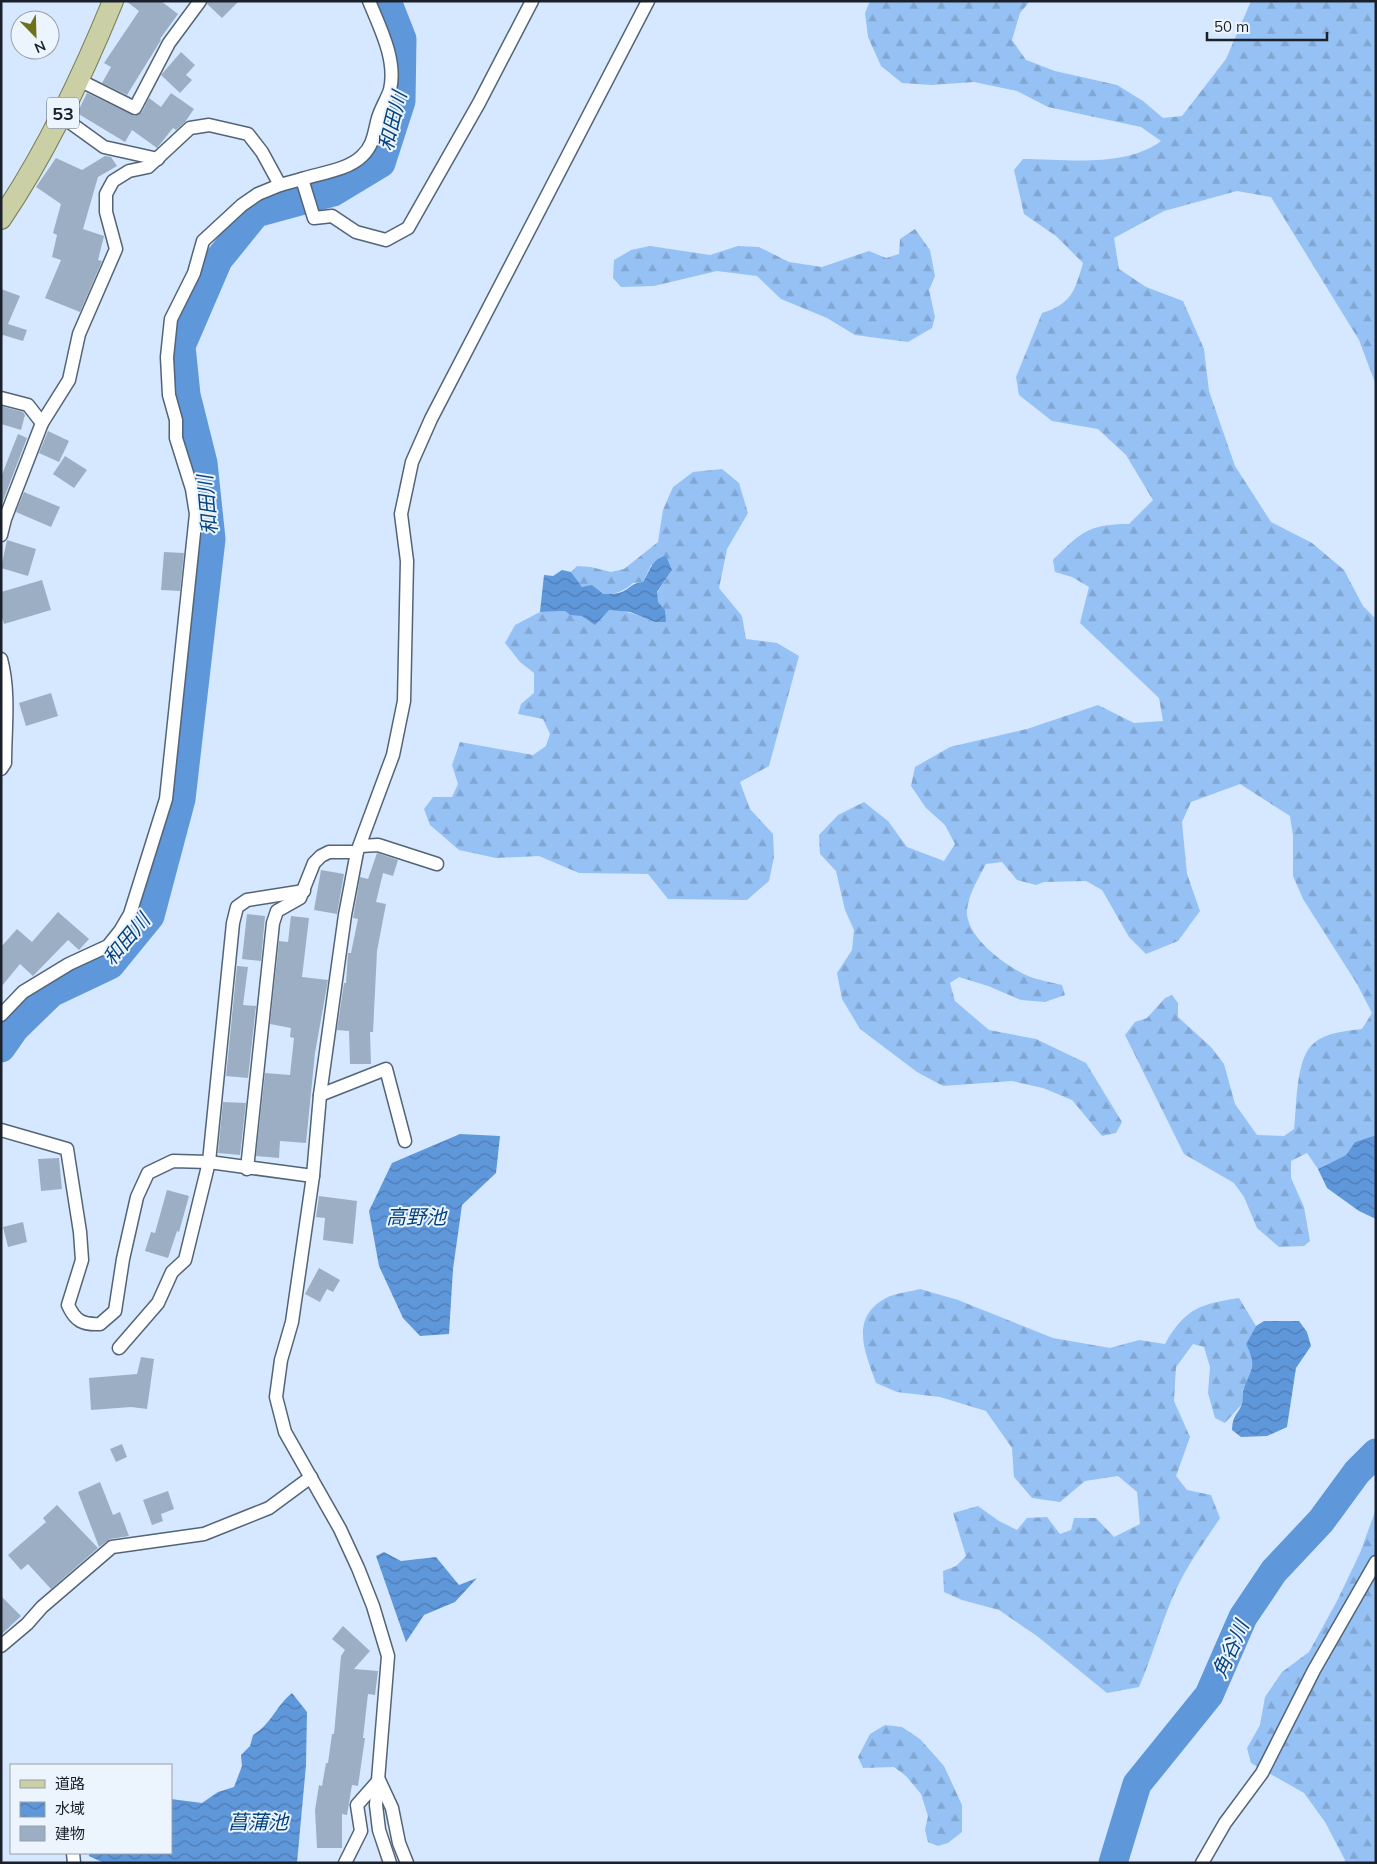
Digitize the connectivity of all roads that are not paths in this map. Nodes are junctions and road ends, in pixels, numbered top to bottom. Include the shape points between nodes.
1 (113, 1) edge
2 (200, 1) edge
3 (369, 1) edge
4 (532, 1) edge
5 (648, 1) edge
6 (78, 80) junction
7 (61, 116) junction
8 (158, 158) junction
9 (302, 178) junction
10 (280, 185) junction
11 (1, 218) edge
12 (1, 398) edge
13 (42, 423) junction
14 (1, 535) edge
15 (1, 659) edge
16 (1, 769) edge
17 (359, 849) junction
18 (437, 864) dead end
19 (304, 891) junction
20 (1, 1015) edge
21 (320, 1095) junction
22 (1, 1130) edge
23 (405, 1141) dead end
24 (209, 1162) junction
25 (247, 1169) junction
26 (313, 1176) junction
27 (119, 1348) dead end
28 (311, 1477) junction
29 (1376, 1562) edge
30 (1, 1646) edge
31 (379, 1780) junction
32 (345, 1863) edge
33 (390, 1863) edge
34 (407, 1863) edge
35 (1202, 1863) edge

1 - 6 main road, 53
2 - 6 street via 169,43 135,108
3 - 9 street via 384,37 390,70 390,90 381,107 374,140 363,156 351,164
4 - 9 street via 408,228 386,240 356,232 332,216 314,218
5 - 17 street via 412,462 401,514 407,561 404,701 393,755
6 - 7 main road, 53
7 - 8 street via 104,147
7 - 11 main road, 53 via 24,184
8 - 10 street via 190,128 209,125 248,134
8 - 13 street via 148,167 121,176 106,194 106,212 116,249 79,334 69,380
9 - 10 street
10 - 20 street via 242,205 203,241 194,273 171,319 167,347 168,386 176,420 176,438 192,490 195,530 166,799 130,914 108,946 69,964 23,992
12 - 13 street via 28,405
13 - 14 street
15 - 16 street via 5,707 5,763
17 - 18 street via 378,845
17 - 19 street via 328,852 321,856 314,863
17 - 21 street via 345,915
19 - 24 street via 247,900 237,907 232,923
19 - 25 street via 300,898 277,911 273,923
21 - 23 street via 386,1069
21 - 26 street
22 - 24 street via 67,1149 82,1260 68,1304 73,1316 85,1325 100,1324 115,1311 137,1198 148,1173 173,1160
24 - 25 street
24 - 27 street via 184,1260 172,1272 158,1303
25 - 26 street
26 - 28 street via 292,1322 281,1360 276,1397 285,1432
28 - 30 street via 269,1508 204,1534 112,1547
28 - 31 street via 358,1568 388,1656
29 - 35 street via 1314,1670 1262,1773 1225,1823
31 - 32 street via 357,1805 362,1831
31 - 33 street via 376,1805 379,1830
31 - 34 street via 392,1808

